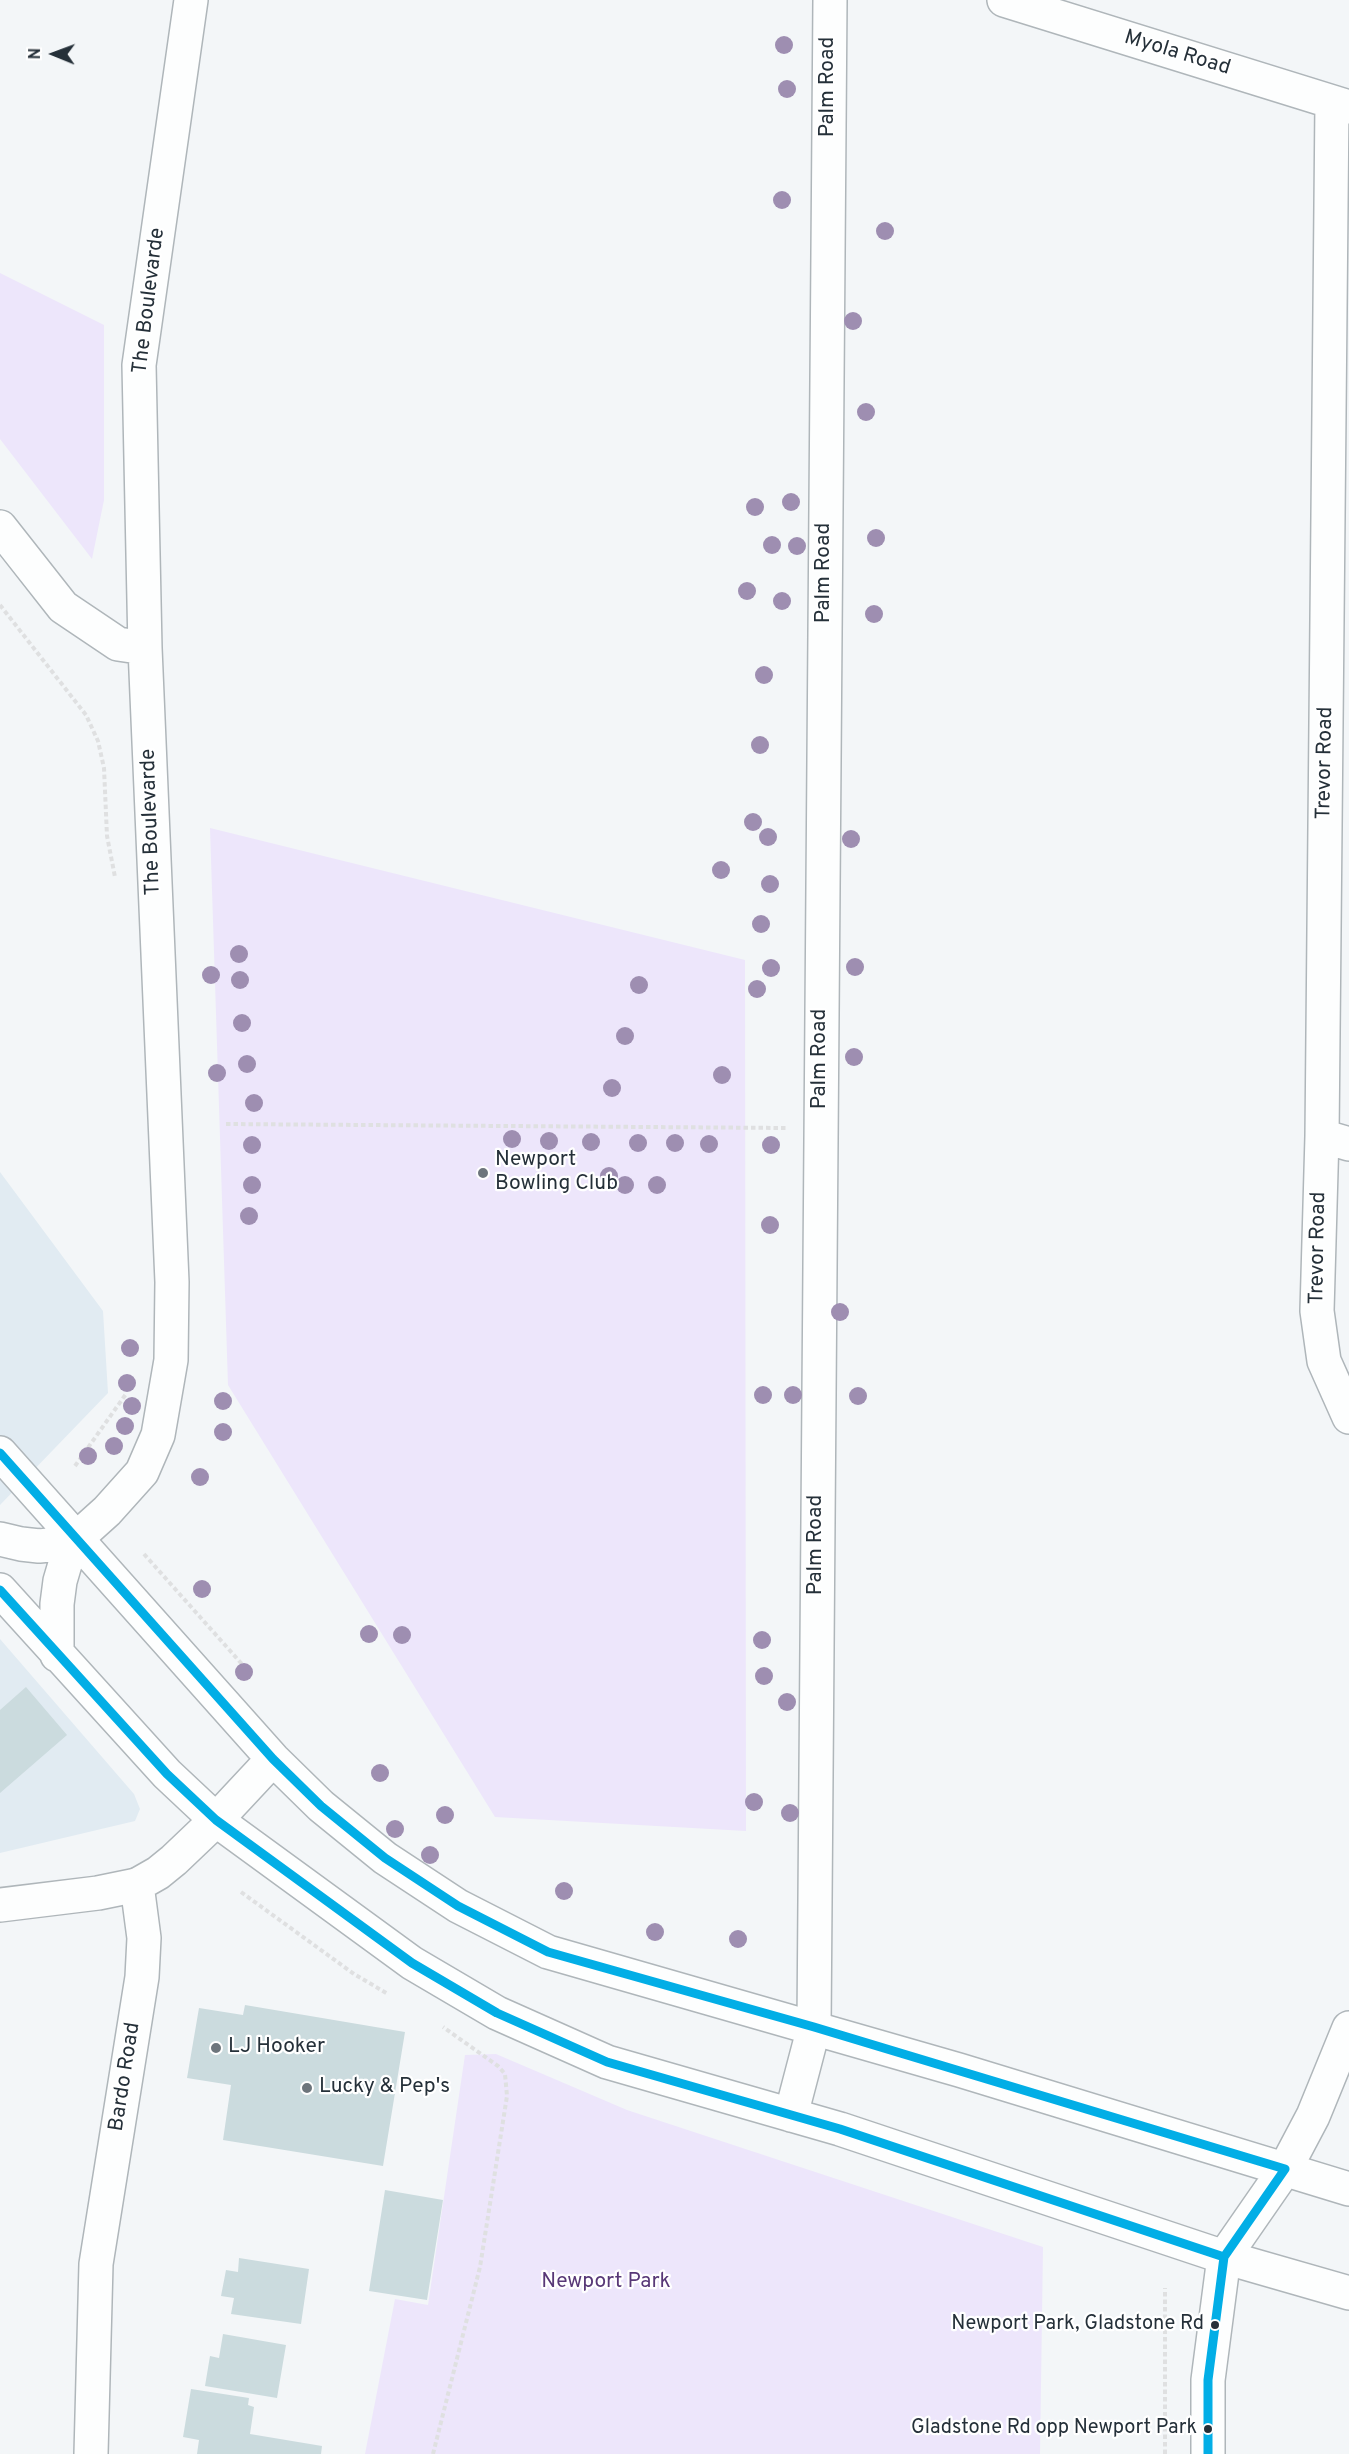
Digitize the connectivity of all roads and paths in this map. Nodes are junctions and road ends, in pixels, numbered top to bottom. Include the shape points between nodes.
1 (191, 0) edge
2 (830, 0) edge
3 (1004, 0) edge
4 (1340, 105) edge
5 (0, 527) edge
6 (0, 605) edge
7 (145, 648) junction
8 (116, 880) dead end
9 (226, 1124) dead end
10 (821, 1128) junction
11 (1335, 1140) edge
12 (127, 1393) dead end
13 (1349, 1417) edge
14 (0, 1453) edge
15 (75, 1466) dead end
16 (77, 1538) junction
17 (0, 1539) edge
18 (144, 1554) dead end
19 (0, 1590) edge
20 (57, 1655) junction
21 (252, 1676) dead end
22 (273, 1758) junction
23 (216, 1820) junction
24 (137, 1885) junction
25 (241, 1892) dead end
26 (0, 1905) edge
27 (394, 1998) dead end
28 (433, 2022) dead end
29 (814, 2027) junction
30 (1349, 2028) edge
31 (791, 2115) junction
32 (1285, 2169) junction
33 (1349, 2189) edge
34 (1224, 2257) junction
35 (1165, 2288) dead end
36 (1349, 2293) edge
37 (91, 2454) edge
38 (433, 2454) edge
39 (1164, 2454) edge
40 (1208, 2454) edge

1 - 7 street, The Boulevarde via 139,365
2 - 10 street, Palm Road
3 - 4 street, Myola Road
4 - 11 street, Trevor Road
5 - 7 street via 63,607 118,645
6 - 8 path via 86,715 98,741 104,768 107,836
7 - 16 street, The Boulevarde via 172,1282 171,1360 158,1435 142,1472
9 - 10 path
10 - 29 street, Palm Road
11 - 13 street, Trevor Road via 1317,1311 1324,1361
12 - 15 path
14 - 16 street
16 - 17 street, The Boulevarde via 39,1546
16 - 20 street via 60,1581
16 - 22 street
18 - 21 path
19 - 20 street
20 - 23 street
22 - 23 street
22 - 29 street via 321,1806 386,1858 458,1906 548,1952
23 - 24 street via 174,1860
23 - 31 street via 412,1963 497,2013 608,2062
24 - 26 street
24 - 37 street, Bardo Road via 144,1938 142,1977 96,2264
25 - 27 path via 354,1974
28 - 38 path via 498,2066 505,2074 507,2096 480,2267
29 - 31 street, Palm Road
29 - 32 street
30 - 32 street via 1313,2116
31 - 34 street
32 - 33 street
32 - 34 street
34 - 36 street
34 - 40 street via 1208,2380
35 - 39 path

